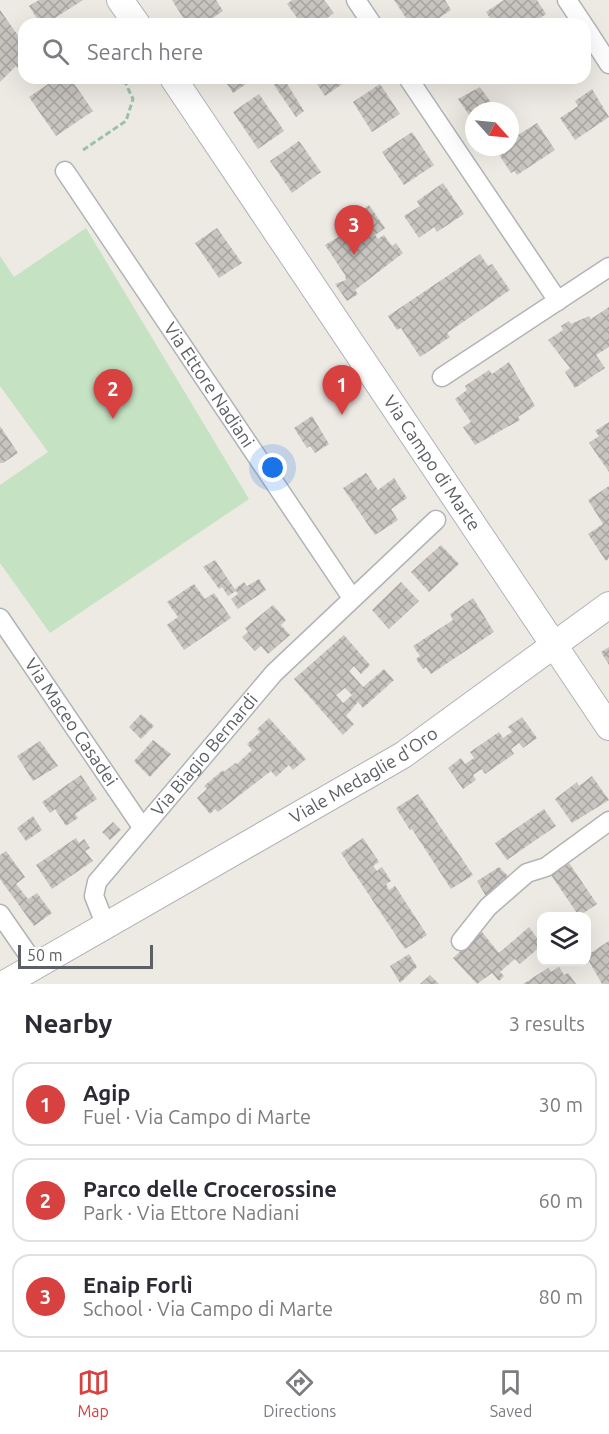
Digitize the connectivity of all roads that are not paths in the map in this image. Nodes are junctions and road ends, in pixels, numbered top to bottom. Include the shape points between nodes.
1 (121, 0) edge
2 (356, 0) edge
3 (567, 0) edge
4 (133, 18) edge
5 (368, 18) edge
6 (579, 18) edge
7 (591, 36) edge
8 (609, 63) edge
9 (177, 84) edge
10 (412, 84) edge
11 (65, 171) dead end
12 (609, 267) edge
13 (558, 301) junction
14 (442, 377) dead end
15 (436, 520) dead end
16 (352, 598) junction
17 (609, 605) edge
18 (0, 618) edge
19 (554, 646) junction
20 (609, 727) edge
21 (609, 821) edge
22 (142, 827) junction
23 (0, 914) edge
24 (106, 926) junction
25 (461, 941) dead end
26 (36, 966) junction
27 (4, 984) edge

1 - 4 main road
2 - 5 street
3 - 6 street
7 - 8 street
9 - 19 main road, Via Campo di Marte
10 - 13 street
11 - 16 street, Via Ettore Nadiani
12 - 13 street
13 - 14 street
15 - 16 street, Via Biagio Bernardi
16 - 22 street, Via Biagio Bernardi via 274,673
17 - 19 main road, Viale Medaglie d'Oro
18 - 22 street, Via Maceo Casadei
19 - 20 main road, Via Campo di Marte
19 - 24 main road, Viale Medaglie d'Oro via 404,754
21 - 25 street via 546,867 527,873 513,884
22 - 24 street, Via Biagio Bernardi via 97,882 94,896
23 - 26 street
24 - 26 main road
26 - 27 main road

